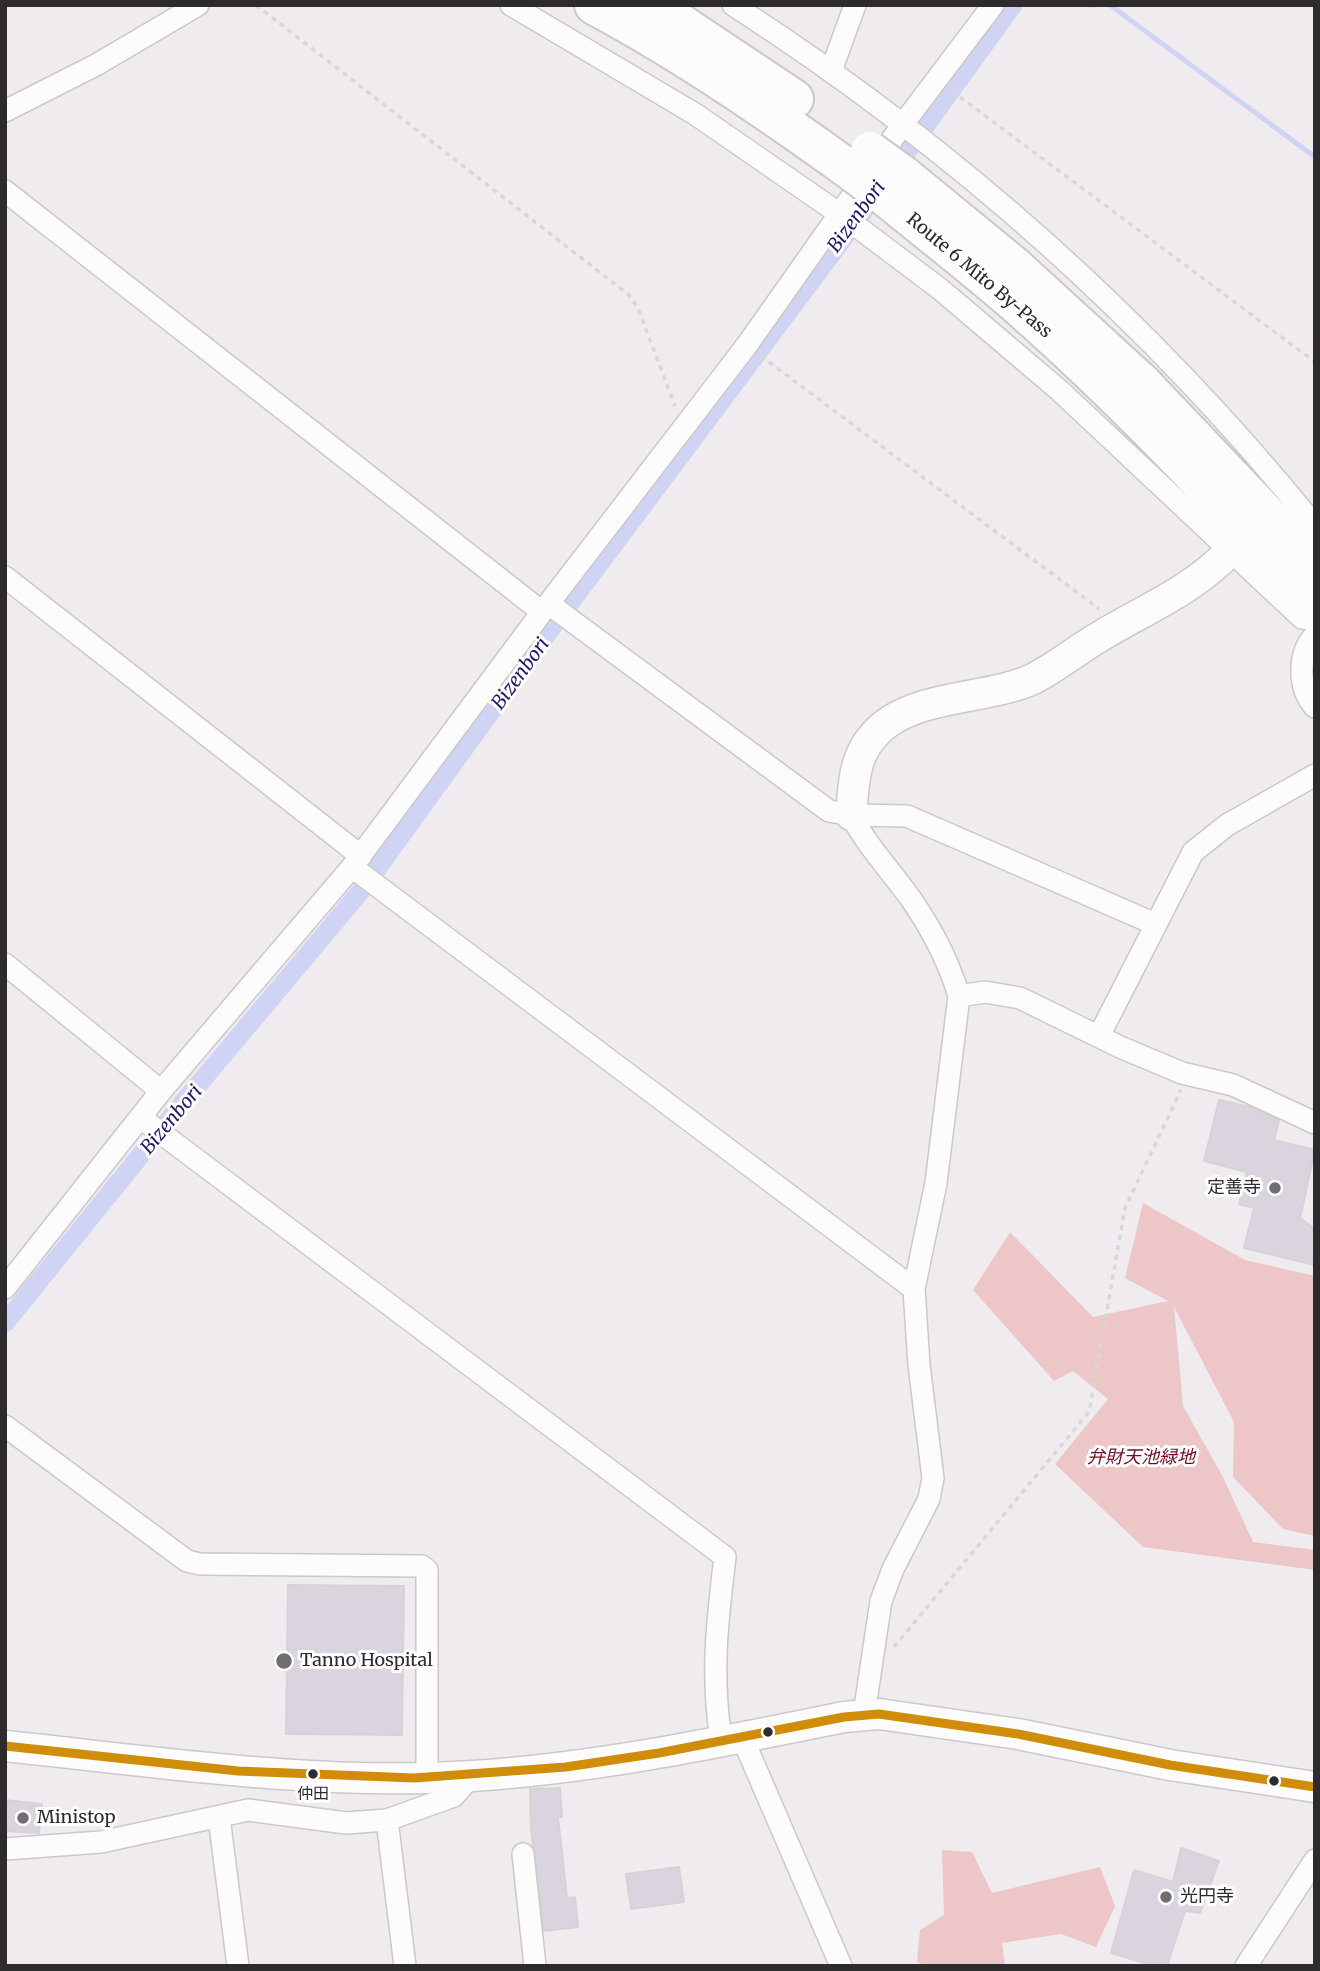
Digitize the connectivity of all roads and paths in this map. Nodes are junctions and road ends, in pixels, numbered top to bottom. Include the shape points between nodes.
1 (198, 5) edge
2 (256, 5) edge
3 (511, 5) edge
4 (594, 5) edge
5 (653, 5) edge
6 (733, 5) edge
7 (855, 5) edge
8 (993, 5) edge
9 (831, 71) junction
10 (958, 96) dead end
11 (5, 111) edge
12 (914, 132) junction
13 (862, 162) junction
14 (895, 186) junction
15 (5, 191) edge
16 (849, 221) junction
17 (765, 359) dead end
18 (1315, 362) edge
19 (683, 426) junction
20 (1315, 526) edge
21 (1229, 552) junction
22 (1315, 565) edge
23 (5, 577) edge
24 (1315, 607) edge
25 (553, 611) junction
26 (1315, 620) edge
27 (1121, 625) junction
28 (1315, 635) edge
29 (1315, 707) edge
30 (1315, 775) edge
31 (851, 816) junction
32 (362, 870) junction
33 (1155, 924) junction
34 (5, 964) edge
35 (959, 996) junction
36 (1098, 1036) junction
37 (1189, 1074) junction
38 (162, 1091) junction
39 (1315, 1123) edge
40 (151, 1125) junction
41 (5, 1287) edge
42 (914, 1289) junction
43 (5, 1426) edge
44 (870, 1676) junction
45 (864, 1714) junction
46 (732, 1739) junction
47 (5, 1746) edge
48 (471, 1776) junction
49 (426, 1777) junction
50 (1315, 1787) edge
51 (219, 1817) junction
52 (387, 1820) junction
53 (5, 1849) edge
54 (523, 1854) dead end
55 (1315, 1860) edge
56 (238, 1966) edge
57 (405, 1966) edge
58 (535, 1966) edge
59 (841, 1966) edge
60 (1246, 1966) edge

1 - 11 street
2 - 19 path via 629,295
3 - 16 street via 695,114
4 - 13 highway, Route 6 Mito By-Pass via 777,118
5 - 13 highway, Route 6 Mito By-Pass via 729,54
6 - 9 street
7 - 9 street
8 - 12 street
9 - 12 street
10 - 18 path
12 - 16 street
12 - 20 street via 1136,327
13 - 14 highway, Route 6 Mito By-Pass, bridge
14 - 22 highway, Route 6 Mito By-Pass via 1014,266 1142,383
14 - 24 highway, Route 6 Mito By-Pass via 1132,412
15 - 25 street
16 - 19 street
16 - 21 street via 998,337
17 - 27 path
19 - 25 street
21 - 26 street via 1301,618
21 - 27 main road via 1182,592
23 - 32 street
25 - 31 street via 829,811
25 - 32 street
27 - 31 main road via 1033,679 968,699 919,706 900,715 872,739 860,757
28 - 29 street via 1303,658 1306,697
30 - 33 street via 1210,835 1185,864
31 - 33 street via 906,816
31 - 35 street via 917,910 952,973
32 - 38 street
32 - 42 street
33 - 36 street
34 - 38 street
35 - 36 street via 1006,994
35 - 42 street via 936,1183
36 - 37 street
37 - 39 street via 1233,1085
37 - 44 path via 1125,1208 1089,1412
38 - 40 street
40 - 41 street
40 - 46 street via 725,1557 714,1677
42 - 44 street via 933,1478 929,1499 881,1601
43 - 49 street via 187,1562 422,1566 427,1570
44 - 45 street
45 - 46 main road
45 - 50 main road via 1018,1734 1170,1765
46 - 48 main road via 583,1764
46 - 59 street
47 - 49 main road via 260,1770
48 - 49 main road
48 - 52 street via 454,1796
51 - 52 street via 248,1810 346,1823
51 - 53 street via 101,1842
51 - 56 street
52 - 57 street
54 - 58 street
55 - 60 street

